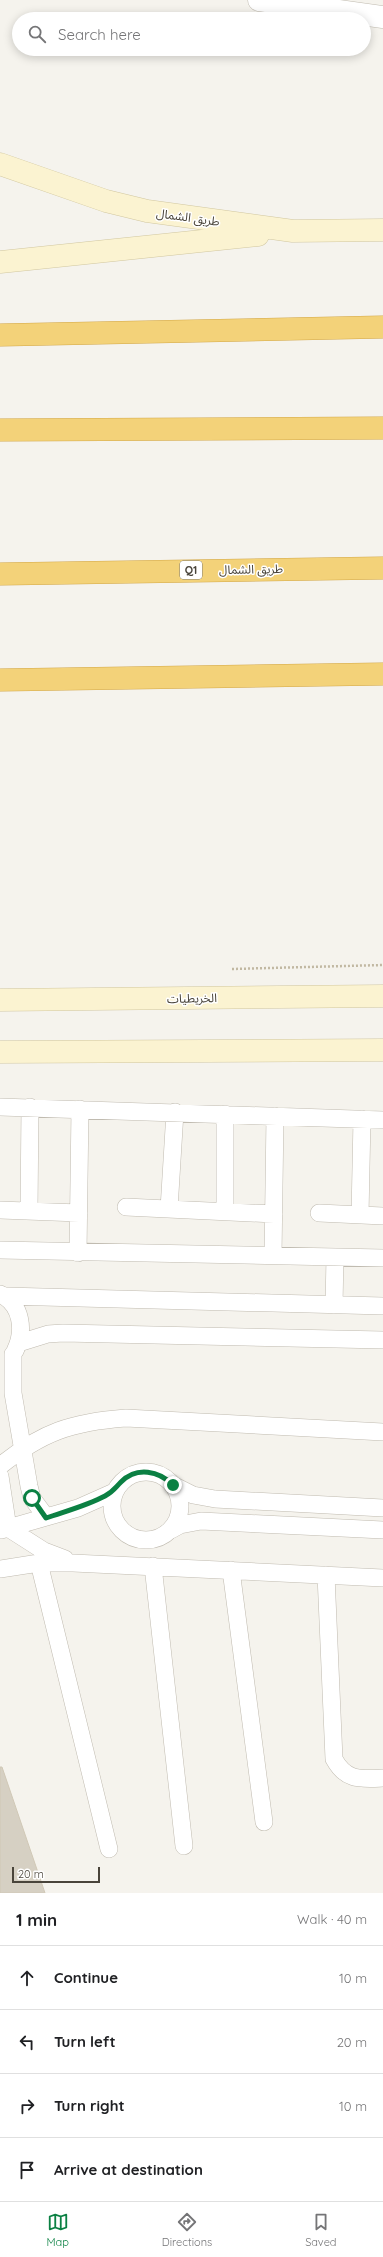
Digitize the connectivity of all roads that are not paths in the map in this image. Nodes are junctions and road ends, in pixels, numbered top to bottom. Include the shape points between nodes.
1 (259, 0) edge
2 (347, 12) edge
3 (371, 15) edge
4 (383, 17) edge
5 (0, 164) edge
6 (383, 230) edge
7 (293, 231) junction
8 (0, 262) edge
9 (383, 327) edge
10 (0, 335) edge
11 (383, 428) edge
12 (0, 430) edge
13 (383, 568) edge
14 (0, 574) edge
15 (383, 674) edge
16 (0, 680) edge
17 (383, 996) edge
18 (0, 1000) edge
19 (383, 1050) edge
20 (0, 1052) edge
21 (0, 1107) edge
22 (30, 1108) junction
23 (80, 1109) junction
24 (175, 1112) junction
25 (225, 1114) junction
26 (275, 1116) junction
27 (362, 1119) junction
28 (383, 1120) edge
29 (126, 1206) dead end
30 (170, 1209) junction
31 (0, 1210) edge
32 (29, 1211) junction
33 (225, 1212) junction
34 (79, 1213) junction
35 (319, 1213) dead end
36 (274, 1214) junction
37 (360, 1215) junction
38 (383, 1216) edge
39 (0, 1250) edge
40 (78, 1253) junction
41 (273, 1256) junction
42 (335, 1257) junction
43 (383, 1258) edge
44 (3, 1295) edge
45 (334, 1304) junction
46 (383, 1306) edge
47 (383, 1340) edge
48 (11, 1354) edge
49 (383, 1432) edge
50 (22, 1449) junction
51 (0, 1466) edge
52 (0, 1476) edge
53 (173, 1485) junction
54 (114, 1492) junction
55 (383, 1508) edge
56 (46, 1518) junction
57 (4, 1530) edge
58 (171, 1530) junction
59 (383, 1530) edge
60 (39, 1563) junction
61 (73, 1563) junction
62 (153, 1566) junction
63 (0, 1569) edge
64 (231, 1570) junction
65 (326, 1575) junction
66 (383, 1578) edge
67 (383, 1778) edge
68 (264, 1822) dead end
69 (184, 1846) dead end
70 (109, 1849) dead end

1 - 2 street
3 - 4 street
5 - 7 main road, طريق الشمال via 106,201 147,211
6 - 7 main road, طريق الشمال
7 - 8 main road
9 - 10 highway
11 - 12 highway
13 - 14 highway, طريق الشمال / Q1
15 - 16 highway
17 - 18 main road, الخريطيات
19 - 20 main road
21 - 22 lane
22 - 23 lane
22 - 32 lane
23 - 24 lane
23 - 34 lane
24 - 25 lane
24 - 30 lane
25 - 26 lane
25 - 33 lane
26 - 27 lane
26 - 36 lane
27 - 28 lane
27 - 37 lane
29 - 30 lane
30 - 33 lane
31 - 32 lane
32 - 34 lane
33 - 36 lane
34 - 40 lane
35 - 37 lane
36 - 41 lane
37 - 38 lane
39 - 40 lane
40 - 41 lane
41 - 42 lane
42 - 43 lane
42 - 45 lane
44 - 45 lane
44 - 48 lane via 20,1317 22,1330
45 - 46 lane
47 - 48 lane via 63,1333 48,1334
48 - 50 lane via 12,1386
49 - 50 lane via 126,1418 71,1425 46,1435
50 - 51 lane
50 - 56 lane via 32,1498
52 - 57 lane
53 - 54 lane via 165,1477 154,1472 142,1472 131,1475 121,1482
53 - 55 lane via 193,1495 215,1499
53 - 58 lane via 180,1508
54 - 56 lane
54 - 58 lane via 113,1516 118,1526 127,1534 149,1540
56 - 57 lane
57 - 61 lane
58 - 59 lane via 180,1525 201,1521
60 - 61 lane
60 - 63 lane
60 - 70 lane
61 - 62 lane
62 - 64 lane
62 - 69 lane
64 - 65 lane
64 - 68 lane
65 - 66 lane
65 - 67 lane via 334,1759 339,1769 349,1776 360,1779

